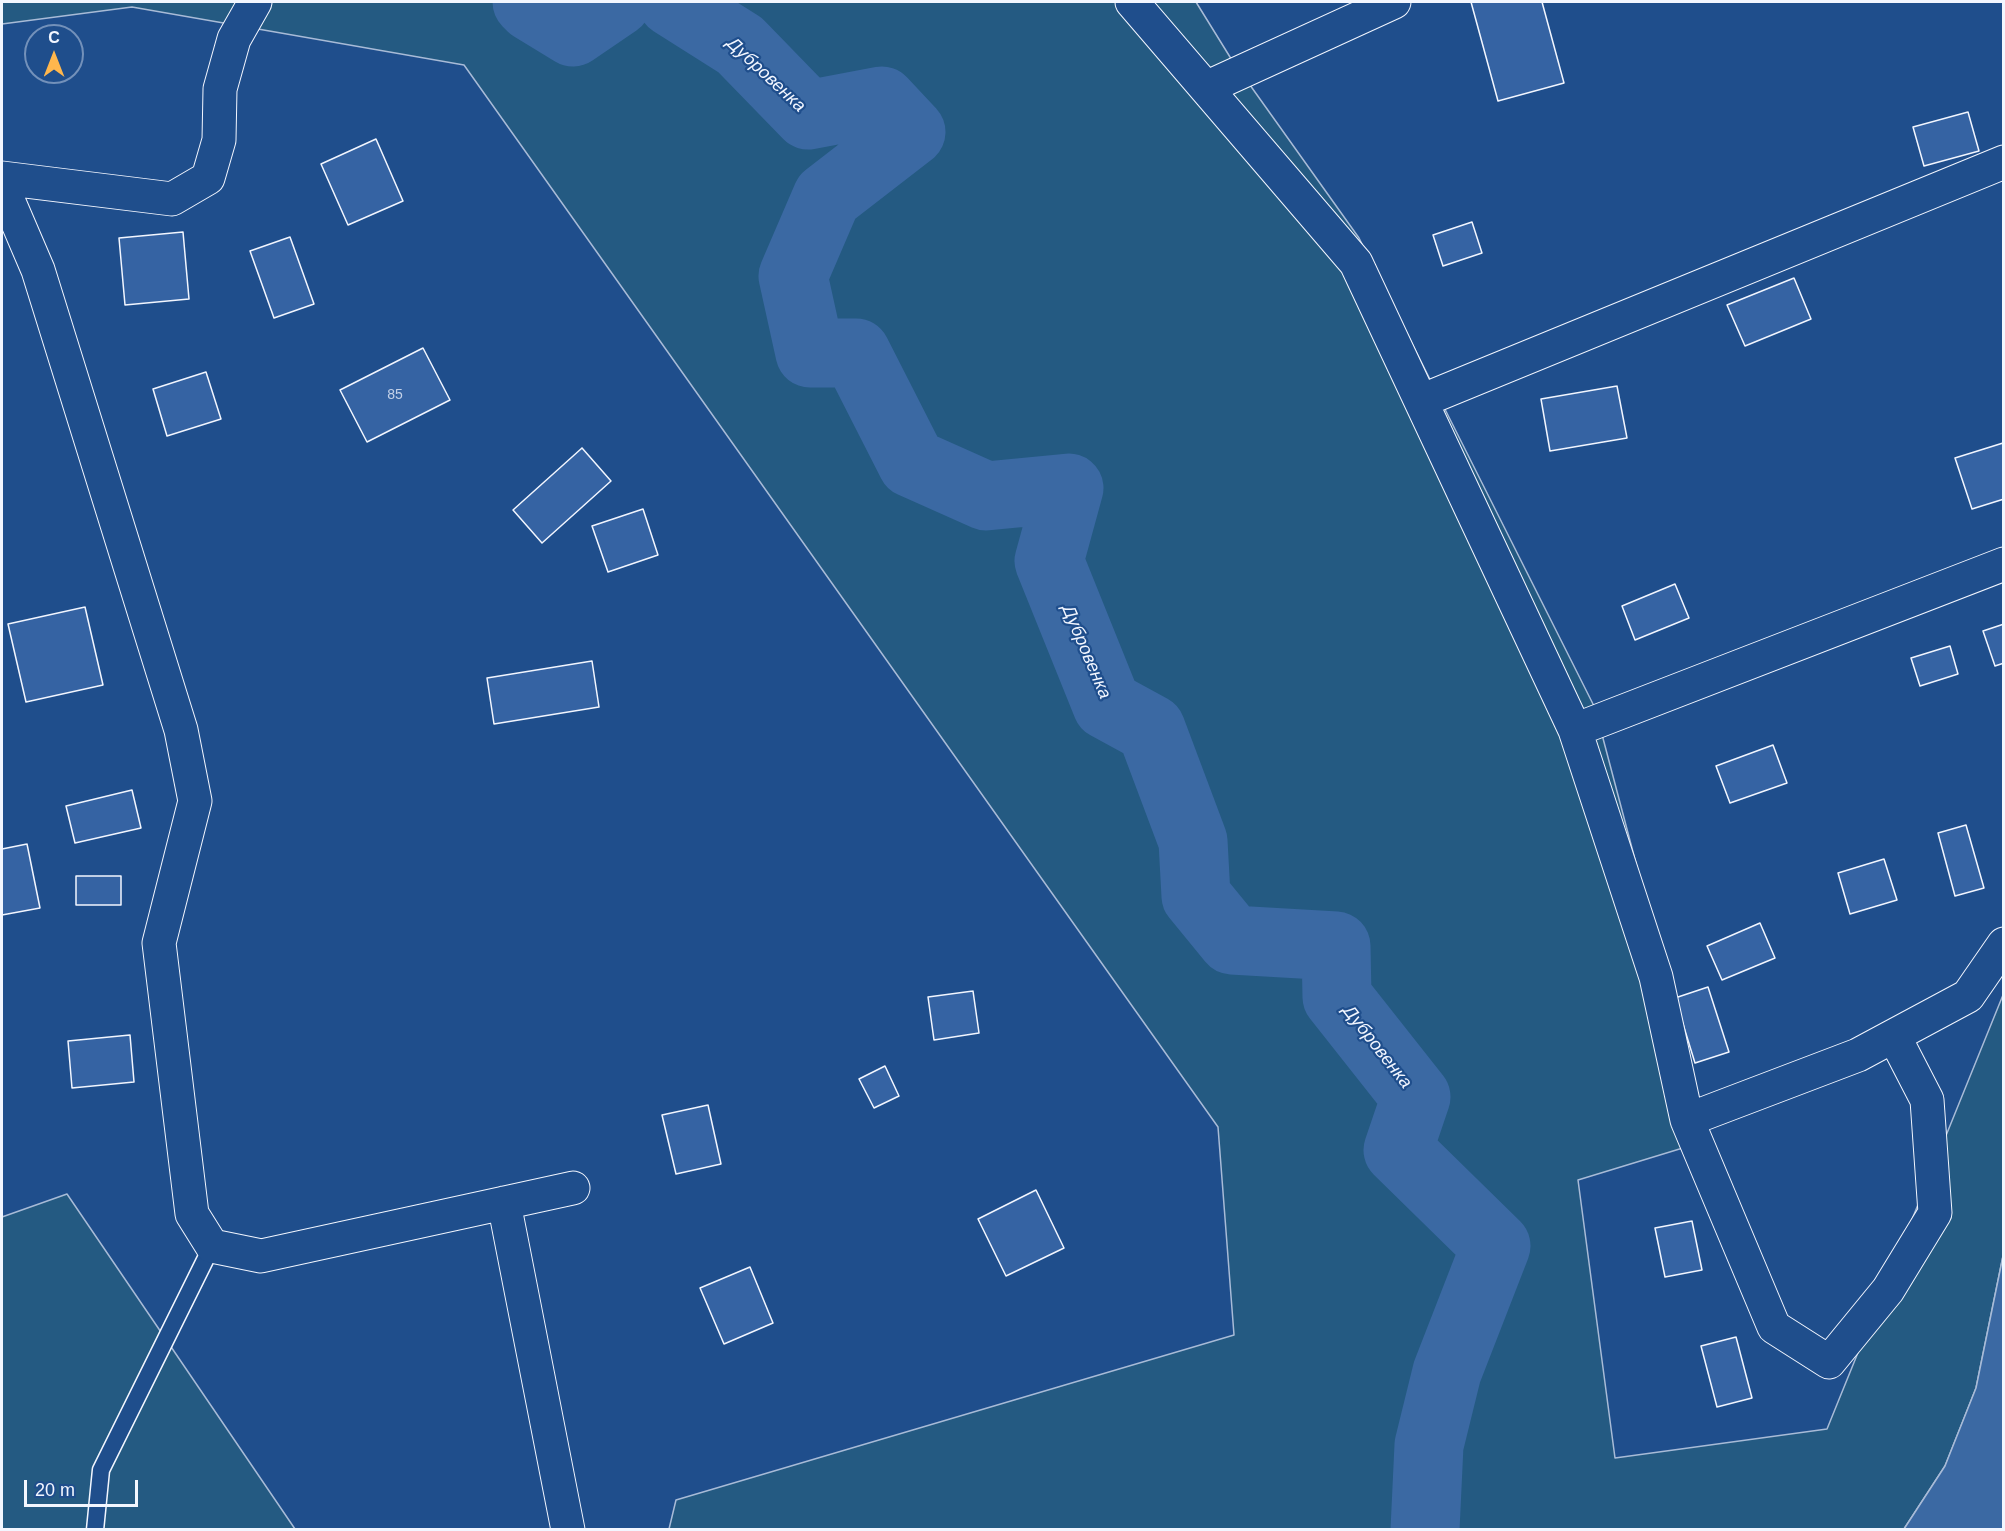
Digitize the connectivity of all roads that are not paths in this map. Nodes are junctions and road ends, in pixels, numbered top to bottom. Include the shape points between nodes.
1 (255, 2) edge
2 (1131, 2) edge
3 (1394, 2) edge
4 (1206, 88) junction
5 (2004, 162) edge
6 (2, 178) edge
7 (2, 186) edge
8 (1421, 401) junction
9 (2004, 564) edge
10 (1575, 730) junction
11 (2004, 944) edge
12 (1894, 1036) junction
13 (1687, 1120) junction
14 (573, 1188) dead end
15 (504, 1203) junction
16 (212, 1246) junction
17 (95, 1530) edge
18 (568, 1530) edge

1 - 6 street via 234,39 220,89 219,140 208,178 172,199
2 - 4 street
3 - 4 street
4 - 8 street via 1356,263
5 - 8 street
7 - 16 street via 38,270 183,740 195,801 159,943 192,1214
8 - 10 street
9 - 10 street
10 - 13 street via 1656,977
11 - 12 street via 1968,996
12 - 13 street via 1858,1055
12 - 13 street via 1927,1100 1935,1214 1888,1290 1829,1362 1774,1327
14 - 15 street
15 - 16 street via 261,1256
15 - 18 street
16 - 17 lane via 101,1470

